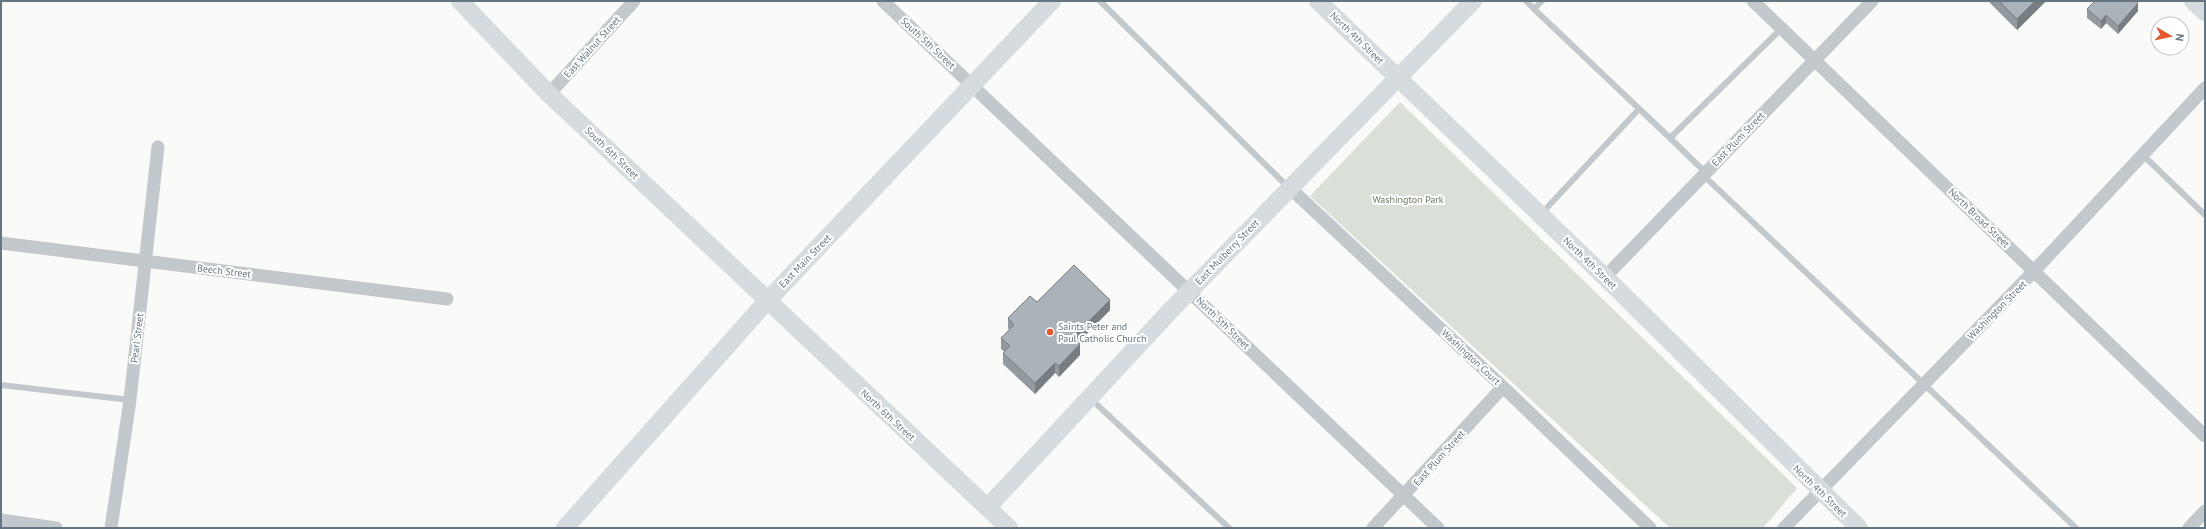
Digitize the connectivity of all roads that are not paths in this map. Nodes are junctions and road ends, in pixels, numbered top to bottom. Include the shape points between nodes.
1 (458, 1) edge
2 (634, 1) edge
3 (883, 1) edge
4 (1052, 1) edge
5 (1100, 1) edge
6 (1318, 1) edge
7 (1473, 1) edge
8 (1526, 1) edge
9 (1542, 1) edge
10 (1753, 1) edge
11 (1872, 1) edge
12 (2193, 1) edge
13 (1534, 9) junction
14 (2205, 12) edge
15 (1781, 29) junction
16 (1814, 59) junction
17 (1398, 77) junction
18 (973, 85) junction
19 (2205, 88) edge
20 (549, 94) junction
21 (1639, 109) junction
22 (1670, 138) junction
23 (158, 147) dead end
24 (2143, 155) junction
25 (1704, 174) junction
26 (1290, 188) junction
27 (1540, 214) junction
28 (2205, 215) edge
29 (1, 243) edge
30 (146, 261) junction
31 (2034, 271) junction
32 (1605, 277) junction
33 (1189, 291) junction
34 (447, 299) dead end
35 (767, 301) junction
36 (1924, 384) junction
37 (1, 385) edge
38 (1503, 387) junction
39 (1090, 398) junction
40 (130, 400) junction
41 (2205, 436) edge
42 (1819, 490) junction
43 (1404, 496) junction
44 (987, 508) junction
45 (2205, 511) edge
46 (1, 520) edge
47 (56, 528) edge
48 (111, 528) edge
49 (565, 528) edge
50 (1009, 528) edge
51 (1229, 528) edge
52 (1373, 528) edge
53 (1438, 528) edge
54 (1650, 528) edge
55 (1784, 528) edge
56 (1859, 528) edge
57 (2076, 528) edge
58 (2188, 528) edge

1 - 20 street, South 6th Street
2 - 20 street, East Walnut Street
3 - 18 street, South 5th Street
4 - 18 street, East Main Street
5 - 26 lane
6 - 17 street, North 4th Street
7 - 17 street, East Mulberry Street
8 - 13 lane
9 - 13 lane
10 - 15 street, North Broad Street
11 - 16 street, East Plum Street
12 - 14 street
13 - 21 lane
15 - 16 street, North Broad Street
15 - 22 lane
16 - 25 street, East Plum Street
16 - 31 street, North Broad Street
17 - 26 street, East Mulberry Street
17 - 27 street, North 4th Street
18 - 33 street, North 5th Street
18 - 35 street, East Main Street
19 - 24 street, Washington Street
20 - 35 street, South 6th Street
21 - 22 lane
21 - 27 lane
22 - 25 lane
23 - 30 street, Pearl Street
24 - 28 lane
24 - 31 street, Washington Street
25 - 32 street, East Plum Street
25 - 36 lane
26 - 33 street, East Mulberry Street
26 - 38 street, Washington Court
27 - 32 street, North 4th Street
29 - 30 street, Beech Street
30 - 34 street, Beech Street
30 - 40 street, Pearl Street
31 - 36 street, Washington Street
31 - 41 street, North Broad Street
32 - 42 street, North 4th Street
33 - 39 street, East Mulberry Street
33 - 43 street, North 5th Street
35 - 44 street, North 6th Street
35 - 49 street, East Main Street
36 - 42 street, Washington Street
36 - 57 lane
37 - 40 lane
38 - 43 street, East Plum Street
38 - 54 street, Washington Court
39 - 44 street, East Mulberry Street
39 - 51 lane
40 - 48 street, Pearl Street
42 - 55 street, Washington Street
42 - 56 street, North 4th Street
43 - 52 street, East Plum Street
43 - 53 street, North 5th Street
44 - 50 street, North 6th Street
45 - 58 street
46 - 47 street

